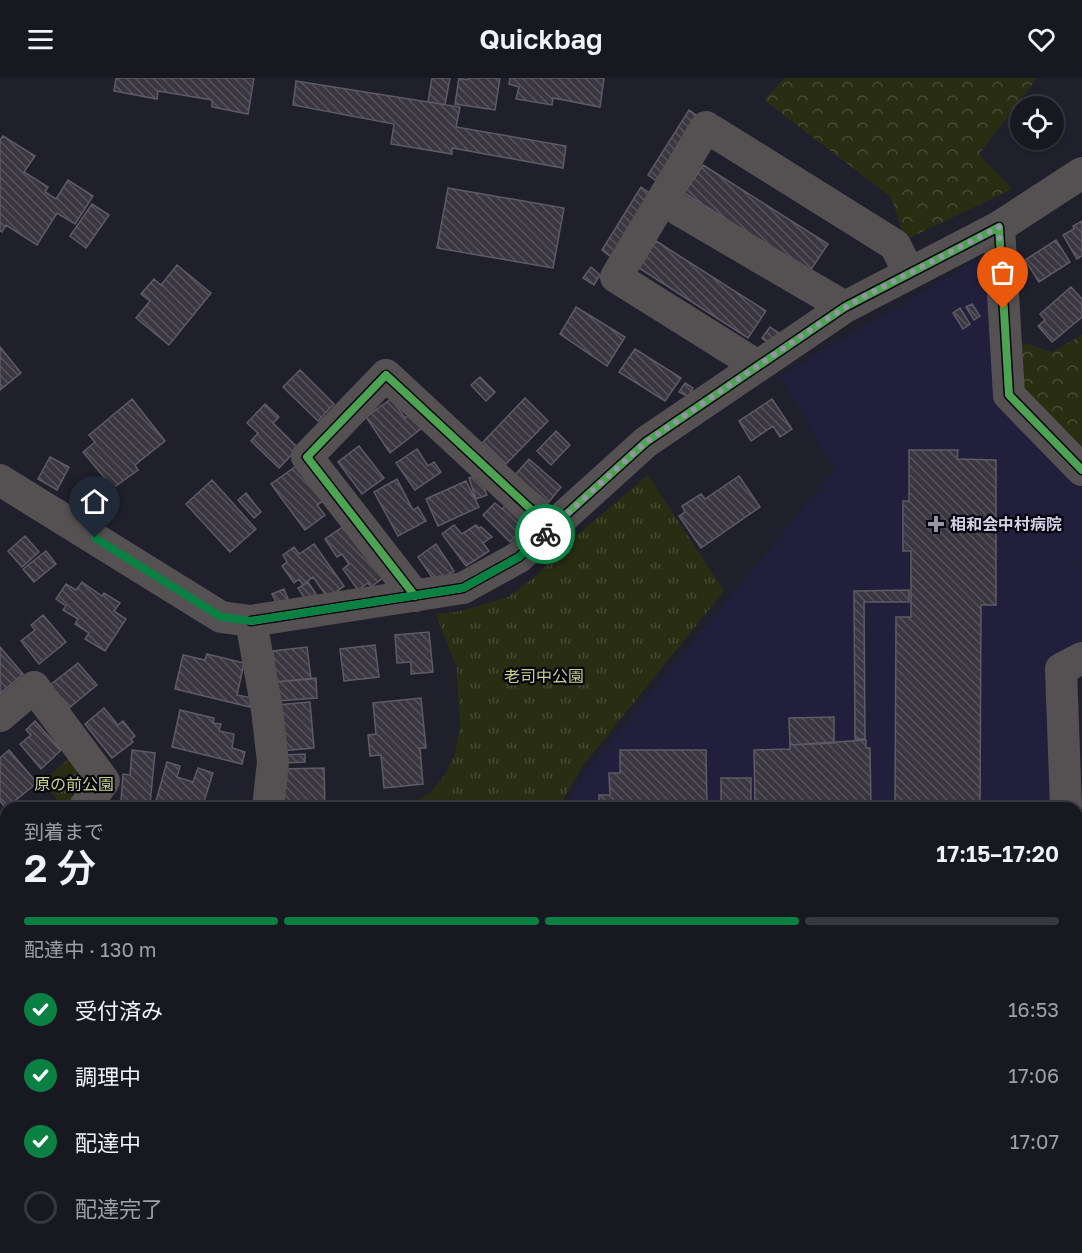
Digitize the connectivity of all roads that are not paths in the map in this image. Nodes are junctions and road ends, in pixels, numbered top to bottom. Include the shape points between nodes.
1 (1082, 173) edge
2 (662, 200) junction
3 (999, 227) junction
4 (909, 273) junction
5 (845, 307) junction
6 (758, 366) junction
7 (1082, 470) edge
8 (0, 480) edge
9 (551, 528) junction
10 (415, 596) junction
11 (251, 621) junction
12 (1082, 658) edge
13 (0, 716) edge
14 (88, 802) edge
15 (269, 802) edge
16 (1066, 802) edge

1 - 3 street
2 - 4 street via 706,128 895,245
2 - 5 street
2 - 6 street via 616,277
3 - 4 street
3 - 7 street via 1009,395
4 - 5 street
5 - 6 street
6 - 9 street via 646,442
8 - 11 street via 221,617
9 - 10 street via 519,557 463,588
9 - 10 street via 386,375 307,457
10 - 11 street
11 - 15 street via 273,762
12 - 16 street via 1060,669
13 - 14 street via 34,687 104,781

